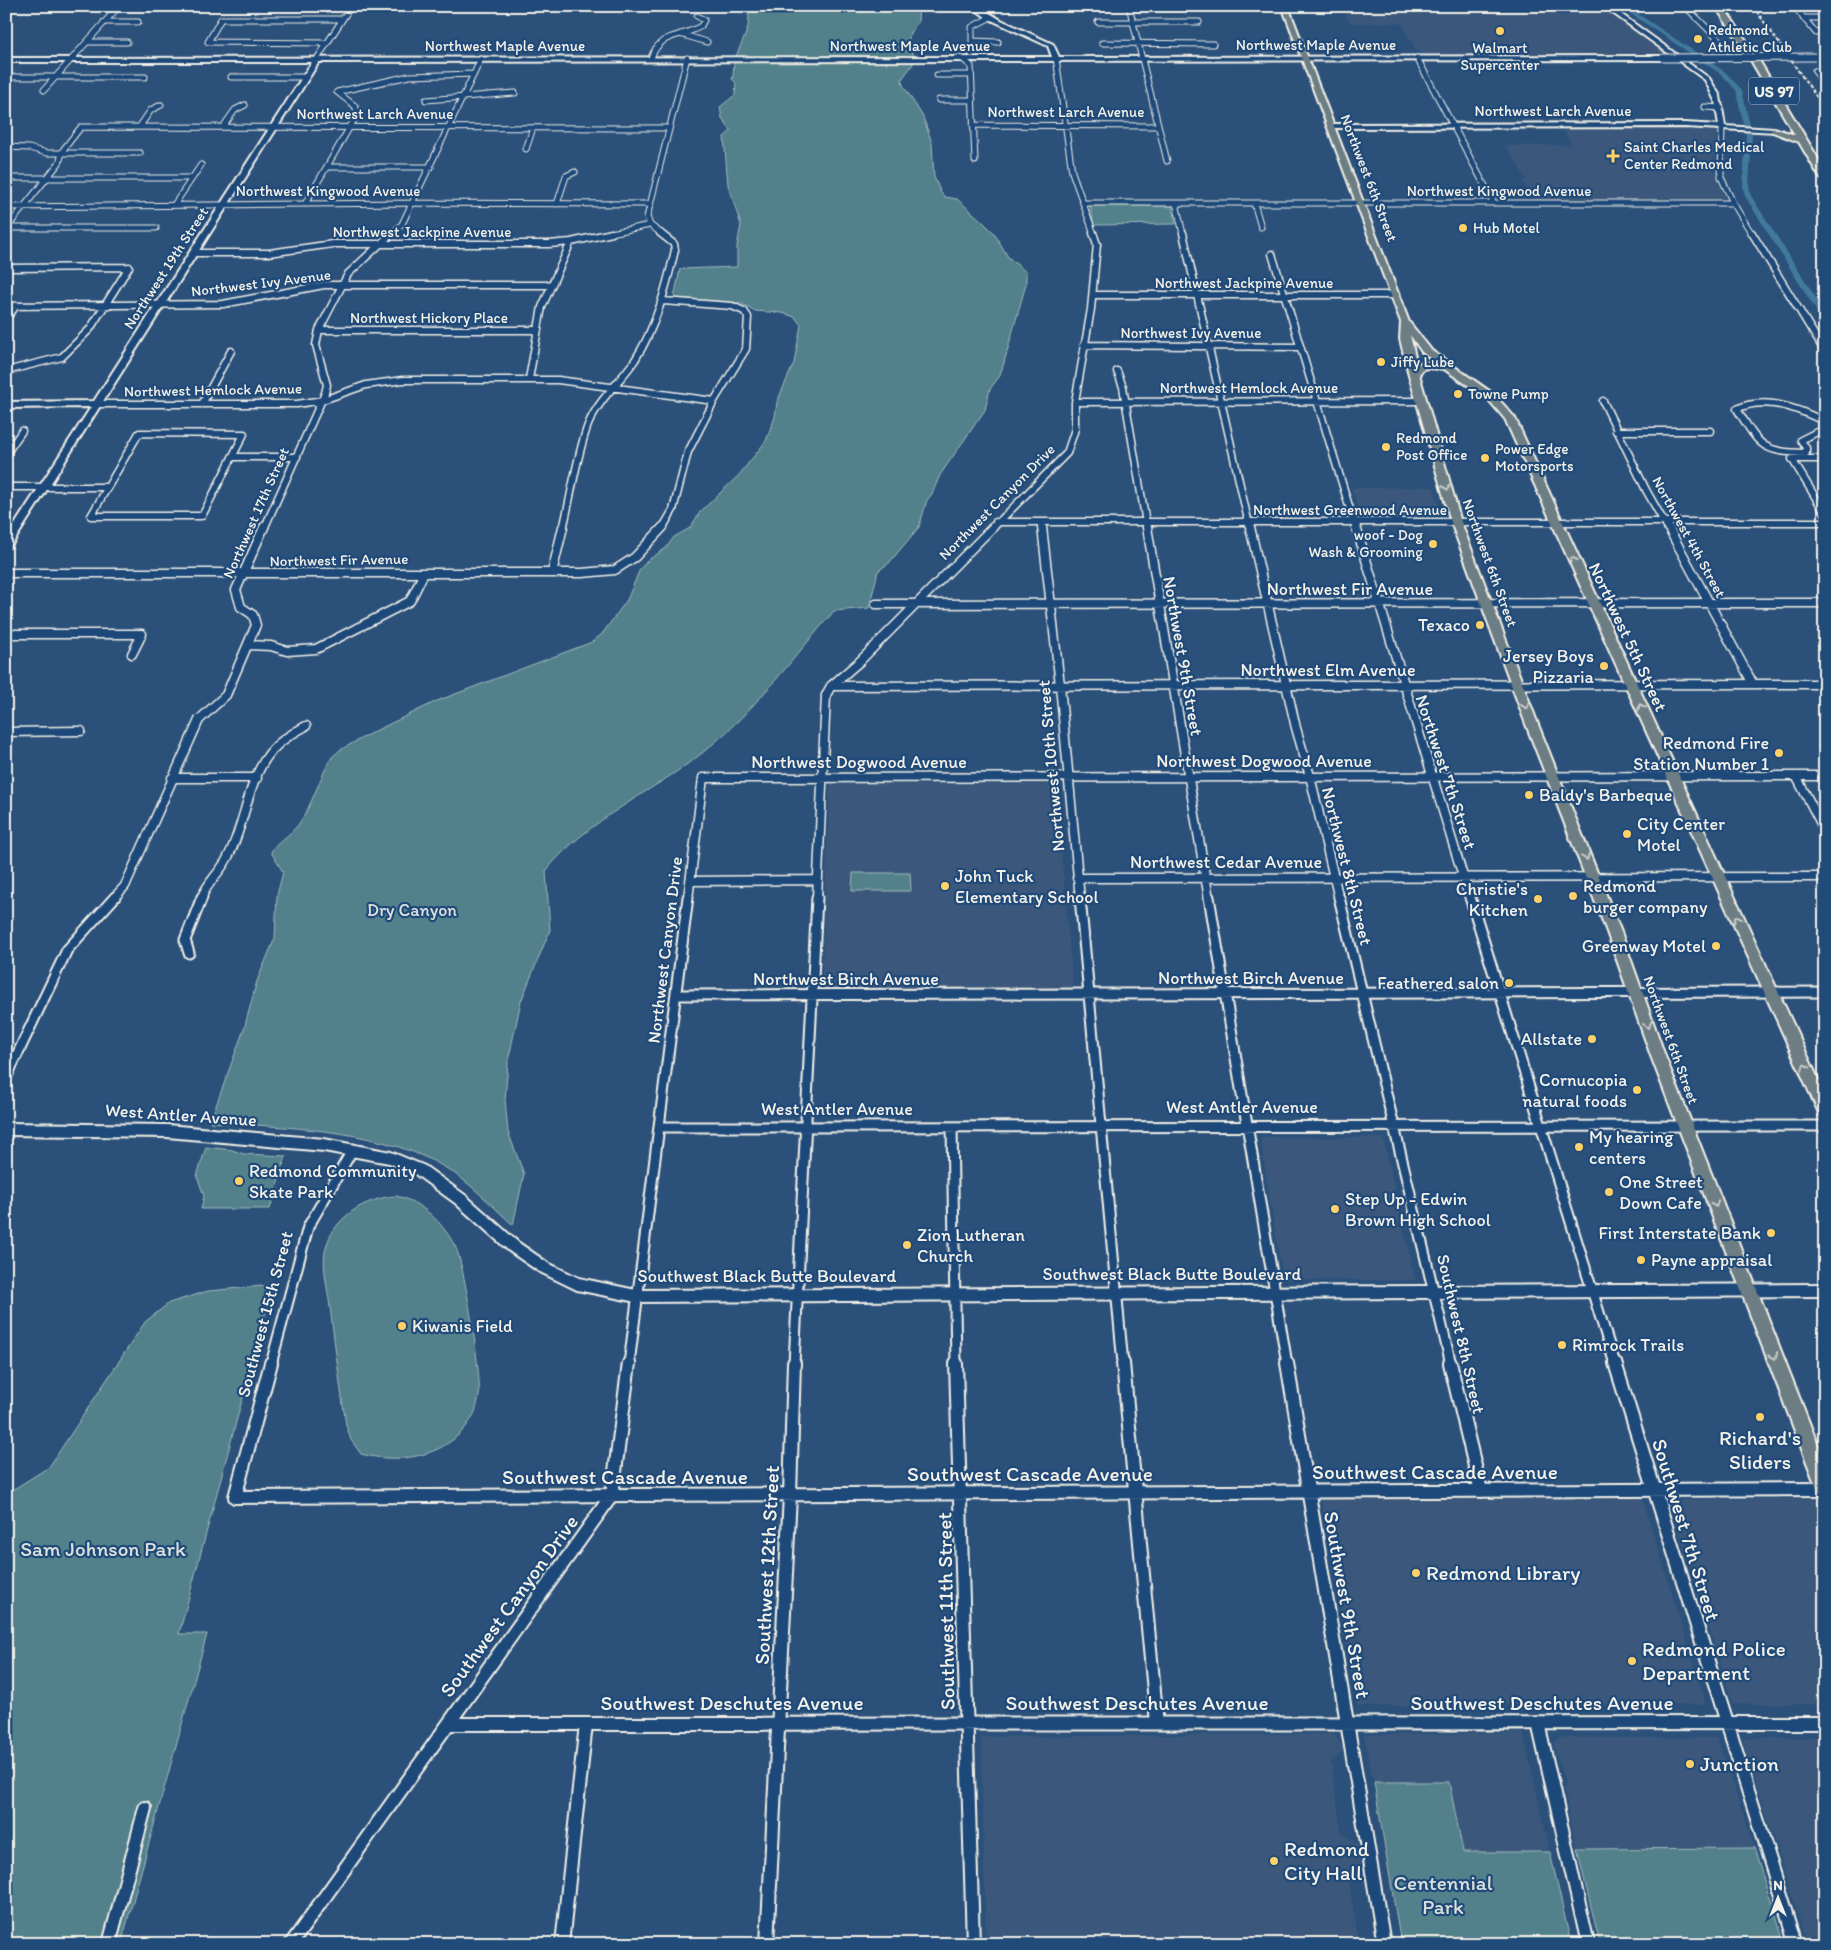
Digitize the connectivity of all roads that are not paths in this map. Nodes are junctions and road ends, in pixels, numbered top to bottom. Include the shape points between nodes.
1 (118, 6) edge
2 (351, 6) edge
3 (614, 6) edge
4 (974, 6) edge
5 (1129, 6) edge
6 (1285, 6) edge
7 (1606, 6) edge
8 (1685, 6) edge
9 (1720, 6) edge
10 (1728, 6) edge
11 (1794, 6) edge
12 (624, 7) edge
13 (697, 16) dead end
14 (989, 18) junction
15 (1803, 18) junction
16 (1825, 18) edge
17 (342, 19) junction
18 (104, 22) junction
19 (138, 22) dead end
20 (1098, 22) dead end
21 (1132, 22) junction
22 (1199, 22) dead end
23 (1816, 33) dead end
24 (680, 34) junction
25 (972, 41) junction
26 (87, 42) junction
27 (127, 42) dead end
28 (707, 42) dead end
29 (998, 42) dead end
30 (326, 43) junction
31 (1102, 43) dead end
32 (1138, 43) junction
33 (1213, 44) dead end
34 (1729, 50) dead end
35 (972, 54) dead end
36 (1825, 57) edge
37 (651, 58) junction
38 (687, 58) junction
39 (957, 58) junction
40 (981, 58) junction
41 (1056, 58) junction
42 (1141, 58) junction
43 (1305, 58) junction
44 (1417, 58) junction
45 (316, 59) junction
46 (481, 59) junction
47 (6, 60) edge
48 (71, 60) junction
49 (971, 66) junction
50 (1825, 70) edge
51 (474, 74) junction
52 (936, 75) dead end
53 (972, 75) junction
54 (304, 77) junction
55 (6, 78) edge
56 (55, 78) junction
57 (146, 78) dead end
58 (232, 78) dead end
59 (1825, 85) edge
60 (44, 90) dead end
61 (515, 93) dead end
62 (464, 97) junction
63 (426, 100) dead end
64 (939, 100) dead end
65 (974, 100) junction
66 (161, 105) dead end
67 (245, 105) dead end
68 (1705, 107) dead end
69 (1721, 108) junction
70 (1793, 124) junction
71 (973, 125) junction
72 (1452, 125) junction
73 (140, 126) junction
74 (1066, 126) junction
75 (1158, 126) junction
76 (1332, 126) junction
77 (1722, 126) junction
78 (223, 127) junction
79 (274, 127) junction
80 (350, 128) junction
81 (450, 128) junction
82 (533, 128) junction
83 (669, 128) junction
84 (1774, 131) junction
85 (1802, 140) junction
86 (6, 147) edge
87 (526, 149) dead end
88 (62, 153) junction
89 (140, 153) dead end
90 (975, 161) dead end
91 (1167, 161) dead end
92 (1825, 162) edge
93 (201, 165) dead end
94 (327, 167) junction
95 (431, 167) junction
96 (575, 172) dead end
97 (6, 178) edge
98 (48, 178) junction
99 (192, 178) junction
100 (1825, 178) edge
101 (412, 203) junction
102 (1084, 203) junction
103 (1176, 203) junction
104 (1254, 203) junction
105 (1361, 203) junction
106 (1733, 203) junction
107 (305, 204) junction
108 (557, 204) junction
109 (650, 204) junction
110 (1494, 204) junction
111 (174, 205) junction
112 (223, 205) junction
113 (6, 206) edge
114 (24, 206) junction
115 (650, 225) junction
116 (1261, 227) dead end
117 (156, 228) dead end
118 (7, 229) edge
119 (571, 242) junction
120 (381, 244) junction
121 (193, 253) junction
122 (1272, 254) dead end
123 (6, 268) edge
124 (341, 285) junction
125 (550, 286) junction
126 (1093, 295) junction
127 (1196, 295) junction
128 (1284, 295) junction
129 (1396, 295) junction
130 (662, 301) junction
131 (6, 306) edge
132 (16, 306) junction
133 (106, 306) junction
134 (158, 306) junction
135 (6, 319) edge
136 (1405, 322) junction
137 (319, 330) junction
138 (538, 330) junction
139 (1084, 345) junction
140 (1207, 346) junction
141 (1299, 346) junction
142 (231, 351) dead end
143 (1825, 352) edge
144 (62, 357) joint
145 (1448, 366) junction
146 (6, 371) edge
147 (1117, 371) dead end
148 (1414, 375) junction
149 (529, 379) junction
150 (612, 388) junction
151 (323, 400) junction
152 (714, 401) junction
153 (1424, 401) junction
154 (1604, 401) dead end
155 (1075, 402) junction
156 (1125, 402) junction
157 (1220, 402) junction
158 (1316, 402) junction
159 (6, 404) edge
160 (96, 404) junction
161 (202, 404) junction
162 (1825, 422) edge
163 (1825, 428) edge
164 (22, 431) dead end
165 (1616, 431) junction
166 (1710, 431) dead end
167 (6, 454) edge
168 (232, 457) junction
169 (297, 457) junction
170 (1825, 459) edge
171 (6, 487) edge
172 (43, 487) junction
173 (107, 487) junction
174 (1825, 513) edge
175 (996, 522) junction
176 (1353, 522) junction
177 (1456, 522) junction
178 (1556, 522) junction
179 (1663, 522) junction
180 (1825, 522) edge
181 (1041, 523) junction
182 (1146, 523) junction
183 (1248, 523) junction
184 (6, 546) edge
185 (6, 573) edge
186 (424, 573) junction
187 (552, 573) junction
188 (244, 575) junction
189 (876, 604) dead end
190 (916, 604) junction
191 (1051, 604) junction
192 (1159, 604) junction
193 (1267, 604) junction
194 (1378, 604) junction
195 (1486, 604) junction
196 (1592, 604) junction
197 (1710, 604) junction
198 (1825, 604) edge
199 (6, 634) edge
200 (248, 645) junction
201 (132, 654) dead end
202 (1753, 684) junction
203 (1825, 684) edge
204 (1060, 685) junction
205 (1173, 685) junction
206 (1286, 685) junction
207 (1403, 685) junction
208 (1519, 685) junction
209 (1631, 685) junction
210 (831, 686) junction
211 (306, 726) dead end
212 (81, 731) dead end
213 (6, 732) edge
214 (1068, 776) junction
215 (1310, 776) junction
216 (1432, 776) junction
217 (1553, 776) junction
218 (1672, 776) junction
219 (1796, 776) junction
220 (1825, 776) edge
221 (1189, 777) junction
222 (172, 778) junction
223 (257, 778) junction
224 (703, 778) joint
225 (822, 778) junction
226 (1825, 831) edge
227 (1717, 876) junction
228 (1825, 877) edge
229 (1078, 878) junction
230 (1205, 878) junction
231 (1335, 878) junction
232 (1464, 878) junction
233 (1594, 878) junction
234 (818, 880) junction
235 (690, 881) junction
236 (189, 953) dead end
237 (1825, 992) edge
238 (1224, 993) junction
239 (1638, 993) junction
240 (1363, 994) junction
241 (1499, 994) junction
242 (1772, 994) junction
243 (677, 995) junction
244 (1088, 995) junction
245 (813, 996) junction
246 (6, 1078) edge
247 (1825, 1111) edge
248 (1101, 1126) junction
249 (1247, 1126) junction
250 (1395, 1126) junction
251 (1541, 1126) junction
252 (1685, 1126) junction
253 (1825, 1126) edge
254 (660, 1127) junction
255 (806, 1127) junction
256 (952, 1127) junction
257 (6, 1130) edge
258 (353, 1149) junction
259 (1748, 1290) junction
260 (1825, 1290) edge
261 (1433, 1292) junction
262 (1592, 1292) junction
263 (1117, 1293) junction
264 (1275, 1293) junction
265 (954, 1294) junction
266 (796, 1295) junction
267 (636, 1296) junction
268 (1825, 1488) edge
269 (1655, 1490) junction
270 (1481, 1491) junction
271 (1309, 1492) junction
272 (1135, 1493) junction
273 (790, 1494) junction
274 (962, 1494) junction
275 (612, 1495) junction
276 (235, 1497) joint
277 (778, 1723) junction
278 (967, 1723) junction
279 (1157, 1723) junction
280 (1348, 1723) junction
281 (1538, 1723) junction
282 (1724, 1723) junction
283 (1825, 1723) edge
284 (449, 1724) junction
285 (586, 1724) junction
286 (146, 1808) dead end
287 (109, 1944) edge
288 (291, 1944) edge
289 (562, 1944) edge
290 (767, 1944) edge
291 (973, 1944) edge
292 (1384, 1944) edge
293 (1588, 1944) edge
294 (1796, 1944) edge

1 - 18 street
2 - 17 street, Northwest 19th Street
3 - 12 street
4 - 14 main road
5 - 21 street
6 - 43 main road, Northwest 6th Street
7 - 69 main road via 1707,79
8 - 34 street
9 - 70 highway, US 97
10 - 92 highway, US 97 via 1760,52
11 - 15 street
13 - 24 street via 704,20 703,24
14 - 25 street via 972,27
14 - 41 main road via 1033,34 1052,45
15 - 16 street
15 - 23 street
17 - 30 street, Northwest 19th Street
17 - 30 street via 221,19 208,42
18 - 19 street
18 - 26 street
20 - 21 street
21 - 22 street
21 - 32 street
24 - 28 street
24 - 37 street via 659,42 653,48
25 - 29 street
25 - 35 street
26 - 27 street
26 - 48 street
30 - 45 street, Northwest 19th Street
31 - 32 street
32 - 33 street
32 - 42 street
36 - 44 main road, Northwest Maple Avenue, bridge
37 - 38 main road, Northwest Maple Avenue
37 - 46 main road, Northwest Maple Avenue
38 - 39 main road, Northwest Maple Avenue
38 - 83 street
39 - 40 main road, Northwest Maple Avenue
39 - 49 street via 964,59
40 - 41 main road, Northwest Maple Avenue
40 - 49 street
41 - 42 main road, Northwest Maple Avenue
41 - 74 street
42 - 43 main road, Northwest Maple Avenue
42 - 75 street
43 - 44 main road, Northwest Maple Avenue
43 - 76 main road, Northwest 6th Street
44 - 72 street
45 - 46 main road, Northwest Maple Avenue
45 - 48 main road, Northwest Maple Avenue
45 - 54 main road, Northwest 19th Street
46 - 51 street, Northwest 17th Street
47 - 48 main road, Northwest Maple Avenue
48 - 56 street
49 - 53 street
50 - 59 street via 1815,71
51 - 62 street, Northwest 17th Street
51 - 80 street via 409,76 337,92 355,106 358,113
52 - 53 street
53 - 65 street
54 - 58 street
54 - 79 main road, Northwest 19th Street
55 - 56 street
56 - 57 street
56 - 60 street
61 - 62 street
62 - 63 street
62 - 81 street, Northwest 17th Street
64 - 65 street
65 - 71 street
66 - 73 street via 151,110
67 - 78 street via 235,110
68 - 69 street
69 - 77 main road
70 - 84 highway
70 - 85 highway, US 97
71 - 74 street, Northwest Larch Avenue
71 - 90 street
72 - 76 main road, Northwest Larch Avenue
72 - 77 main road, Northwest Larch Avenue
72 - 110 street
73 - 78 street, Northwest Larch Avenue
73 - 88 street, Northwest Larch Avenue via 81,127
74 - 75 street, Northwest Larch Avenue
74 - 102 street via 1072,172
75 - 91 street
76 - 105 main road, Northwest 6th Street
77 - 84 main road, Northwest Larch Avenue
77 - 106 street via 1721,177
78 - 79 street, Northwest Larch Avenue
79 - 80 street, Northwest Larch Avenue
79 - 112 main road, Northwest 19th Street
80 - 81 street, Northwest Larch Avenue
80 - 94 street
81 - 82 street, Northwest Larch Avenue
81 - 95 street, Northwest 17th Street
82 - 83 street, Northwest Larch Avenue
82 - 87 street
83 - 109 street
84 - 85 highway
85 - 100 highway, US 97
86 - 88 street
88 - 89 street
88 - 98 street via 59,164
93 - 99 street
94 - 95 street
94 - 107 street
95 - 101 street, Northwest 17th Street
96 - 108 street via 566,176
97 - 98 street
98 - 99 street
98 - 114 street
99 - 111 street
101 - 107 street, Northwest Kingwood Avenue
101 - 108 street, Northwest Kingwood Avenue
101 - 120 street, Northwest 17th Street via 402,224
102 - 103 street, Northwest Kingwood Avenue
102 - 126 street, Northwest Canyon Drive via 1097,244
103 - 104 street, Northwest Kingwood Avenue
103 - 127 street, Northwest 8th Street
104 - 105 street, Northwest Kingwood Avenue
104 - 116 street
105 - 110 street, Northwest Kingwood Avenue
105 - 129 main road, Northwest 6th Street
106 - 110 street, Northwest Kingwood Avenue
106 - 143 street
107 - 112 street, Northwest Kingwood Avenue
108 - 109 street, Northwest Kingwood Avenue
109 - 115 street via 647,217
111 - 112 street, Northwest Kingwood Avenue
111 - 114 street, Northwest Kingwood Avenue
112 - 121 main road, Northwest 19th Street
113 - 114 street, Northwest Kingwood Avenue
114 - 118 street
115 - 119 street, Northwest Jackpine Avenue
115 - 130 street via 667,236 675,250
117 - 118 street
119 - 120 street, Northwest Jackpine Avenue
119 - 125 street
120 - 121 street, Northwest Jackpine Avenue via 333,244 269,253
120 - 124 street, Northwest 17th Street
121 - 134 main road, Northwest 19th Street
122 - 128 street, Northwest 7th Street
123 - 133 street via 129,267
124 - 125 street, Northwest Ivy Avenue
124 - 134 street, Northwest Ivy Avenue via 309,287 223,304
124 - 137 street, Northwest 17th Street
125 - 138 street
126 - 127 street, Northwest Jackpine Avenue
126 - 139 street, Northwest Canyon Drive
127 - 128 street, Northwest Jackpine Avenue
127 - 140 street, Northwest 8th Street
128 - 129 street, Northwest Jackpine Avenue
128 - 141 street, Northwest 7th Street
129 - 136 main road, Northwest 6th Street
130 - 150 street via 635,360
130 - 152 street, Northwest Fir Avenue via 732,306 744,311 748,317 746,349
131 - 132 street, Northwest Ivy Avenue
132 - 133 street, Northwest Ivy Avenue
132 - 135 street
133 - 134 street, Northwest Ivy Avenue
133 - 144 street via 90,329
134 - 160 main road, Northwest 19th Street
136 - 145 main road, Northwest 5th Street via 1428,352
136 - 148 main road, Northwest 6th Street via 1405,339
137 - 138 street, Northwest Hickory Place
137 - 151 street, Northwest 17th Street via 316,345 326,384
138 - 149 street
139 - 140 street, Northwest Ivy Avenue
139 - 155 street, Northwest Canyon Drive
140 - 141 street, Northwest Ivy Avenue
140 - 157 street, Northwest 8th Street
141 - 158 street, Northwest 7th Street
142 - 161 street
144 - 146 street
145 - 148 main road via 1422,366
145 - 178 main road, Northwest 5th Street via 1482,387 1510,418
147 - 156 street, Northwest 9th Street
148 - 153 main road, Northwest 6th Street
149 - 150 street, Northwest Hemlock Avenue
149 - 151 street, Northwest Hemlock Avenue via 403,380 366,384
150 - 152 street, Northwest Hemlock Avenue
150 - 187 street via 588,426
151 - 161 street, Northwest Hemlock Avenue via 297,404
151 - 169 street, Northwest 17th Street
152 - 187 street, Northwest Fir Avenue via 688,452 676,502 662,529 626,564 614,570
153 - 158 street, Northwest Hemlock Avenue
153 -> 177 main road, Northwest 6th Street
154 - 165 street, Northwest 4th Street
155 - 156 street, Northwest Hemlock Avenue
155 - 175 street, Northwest Canyon Drive via 1075,429 1067,453
156 - 157 street, Northwest Hemlock Avenue
156 - 182 street, Northwest 9th Street
157 - 158 street, Northwest Hemlock Avenue
157 - 183 street, Northwest 8th Street
158 - 176 street, Northwest 7th Street
159 - 160 main road, Northwest Hemlock Avenue
160 - 161 street, Northwest Hemlock Avenue
160 - 172 main road, Northwest 19th Street
162 - 163 street via 1770,404 1751,404 1737,409 1760,445 1776,452 1806,453 1801,440
164 - 167 street
165 - 166 street
165 - 179 street, Northwest 4th Street
168 - 169 street
168 - 173 street via 244,434 139,433
168 - 173 street via 202,516 91,516
169 - 188 street, Northwest 17th Street
170 - 174 street via 1792,459
171 - 172 street
172 - 173 street
172 - 184 main road, Northwest 19th Street
175 - 181 street, Northwest Greenwood Avenue
175 - 190 street, Northwest Canyon Drive
176 - 177 street, Northwest Greenwood Avenue
176 - 183 street, Northwest Greenwood Avenue
176 - 194 street, Northwest 7th Street
177 - 178 street, Northwest Greenwood Avenue
177 - 195 main road, Northwest 6th Street
178 - 179 street, Northwest Greenwood Avenue
196 -> 178 main road, Northwest 5th Street
179 - 180 street, Northwest Greenwood Avenue
179 - 197 street, Northwest 4th Street
181 - 182 street, Northwest Greenwood Avenue
181 - 191 street, Northwest 10th Street
182 - 183 street, Northwest Greenwood Avenue
182 - 192 street, Northwest 9th Street
183 - 193 street, Northwest 8th Street
185 - 188 street, Northwest Fir Avenue
186 - 187 street, Northwest Fir Avenue
186 - 188 street, Northwest Fir Avenue
186 - 200 street via 410,601 316,650 287,651
188 - 200 street, Northwest 17th Street via 236,590 242,607 254,615 256,625
189 - 190 street, Northwest Fir Avenue
190 - 191 street, Northwest Fir Avenue
190 - 210 street, Northwest Canyon Drive
191 - 192 street, Northwest Fir Avenue
191 - 204 street, Northwest 10th Street
192 - 193 street, Northwest Fir Avenue
192 - 205 street, Northwest 9th Street
193 - 194 street, Northwest Fir Avenue
193 - 206 street, Northwest 8th Street
194 - 195 street, Northwest Fir Avenue
194 - 207 street, Northwest 7th Street
195 - 196 street, Northwest Fir Avenue
195 - 208 main road, Northwest 6th Street
196 - 197 street, Northwest Fir Avenue
196 - 209 main road, Northwest 5th Street
197 - 198 street, Northwest Fir Avenue
197 - 202 street, Northwest 4th Street
199 - 201 street via 142,634
200 - 222 street, Northwest 17th Street via 226,695 198,720
202 - 203 street, Northwest Elm Avenue
202 - 209 street, Northwest Elm Avenue
204 - 205 street, Northwest Elm Avenue
204 - 210 street, Northwest Elm Avenue
204 - 214 street, Northwest 10th Street
205 - 206 street, Northwest Elm Avenue
205 - 221 street, Northwest 9th Street
206 - 207 street, Northwest Elm Avenue
206 - 215 street, Northwest 8th Street
207 - 208 street, Northwest Elm Avenue
207 - 216 street, Northwest 7th Street
208 - 209 street, Northwest Elm Avenue
208 -> 217 main road, Northwest 6th Street
218 -> 209 main road, Northwest 5th Street
210 - 225 street via 826,695
211 - 223 street via 288,736 269,754
212 - 213 street
214 - 221 street, Northwest Dogwood Avenue
214 - 225 street, Northwest Dogwood Avenue
214 - 229 street, Northwest 10th Street
215 - 216 street, Northwest Dogwood Avenue
215 - 221 street, Northwest Dogwood Avenue
215 - 231 street, Northwest 8th Street
216 - 217 street, Northwest Dogwood Avenue
216 - 232 street, Northwest 7th Street
217 - 218 street, Northwest Dogwood Avenue
217 -> 233 main road, Northwest 6th Street
218 - 219 street, Northwest Dogwood Avenue
218 - 227 main road, Northwest 5th Street
219 - 220 street, Northwest Dogwood Avenue
219 - 226 street
221 - 230 street, Northwest 9th Street
222 - 223 street
222 - 246 street, Northwest 17th Street via 125,886 67,950
223 - 236 street via 228,858 206,886 185,940
224 - 225 street, Northwest Dogwood Avenue
224 - 235 street, Northwest Canyon Drive
225 - 234 street
227 - 228 street, Northwest Cedar Avenue
227 - 233 street, Northwest Cedar Avenue
242 -> 227 main road, Northwest 5th Street
229 - 230 street, Northwest Cedar Avenue
229 - 244 street, Northwest 10th Street
230 - 231 street, Northwest Cedar Avenue
230 - 238 street, Northwest 9th Street
231 - 232 street, Northwest Cedar Avenue
231 - 240 street, Northwest 8th Street
232 - 233 street, Northwest Cedar Avenue
232 - 241 street, Northwest 7th Street
233 - 239 main road, Northwest 6th Street
234 - 235 street
234 - 245 street
235 - 243 street, Northwest Canyon Drive
237 - 242 street, Northwest Birch Avenue
238 - 240 street, Northwest Birch Avenue
238 - 244 street, Northwest Birch Avenue
238 - 249 street, Northwest 9th Street
239 - 241 street, Northwest Birch Avenue
239 - 242 street, Northwest Birch Avenue
239 -> 252 main road, Northwest 6th Street
240 - 241 street, Northwest Birch Avenue
240 - 250 street, Northwest 8th Street
241 - 251 street, Northwest 7th Street
247 -> 242 main road, Northwest 5th Street
243 - 245 street, Northwest Birch Avenue
243 - 254 street, Northwest Canyon Drive
244 - 245 street, Northwest Birch Avenue
244 - 248 street, Northwest 10th Street
245 - 255 street
248 - 249 street, West Antler Avenue
248 - 256 street, West Antler Avenue
248 - 263 street, Northwest 10th Street
249 - 250 street, West Antler Avenue
249 - 264 street, Southwest 9th Street
250 - 251 street, West Antler Avenue
250 - 261 street, Southwest 8th Street
251 - 252 street, West Antler Avenue
251 - 262 street, Southwest 7th Street
252 - 253 street, West Antler Avenue
252 -> 259 main road, Northwest 6th Street
254 - 255 street, West Antler Avenue
254 - 267 street, Southwest Canyon Drive
255 - 256 street, West Antler Avenue
255 - 266 street, Southwest 12th Street
256 - 265 street, Southwest 11th Street
257 - 258 main road, West Antler Avenue via 167,1131
258 - 267 main road, Southwest Black Butte Boulevard via 391,1158 420,1170 460,1199 514,1247 544,1267 577,1284
258 - 276 street, Southwest 15th Street via 308,1227
259 - 260 main road, Southwest Black Butte Boulevard
259 - 262 main road, Southwest Black Butte Boulevard
259 -> 268 main road, Northwest 6th Street
261 - 262 main road, Southwest Black Butte Boulevard
261 - 264 main road, Southwest Black Butte Boulevard
261 - 270 street, Southwest 8th Street
262 - 269 street, Southwest 7th Street
263 - 264 main road, Southwest Black Butte Boulevard
263 - 265 main road, Southwest Black Butte Boulevard
263 - 272 street, Northwest 10th Street
264 - 271 street, Southwest 9th Street
265 - 266 main road, Southwest Black Butte Boulevard
265 - 274 street, Southwest 11th Street
266 - 267 main road, Southwest Black Butte Boulevard
266 - 273 street, Southwest 12th Street
267 - 275 street, Southwest Canyon Drive
268 - 269 street, Southwest Cascade Avenue
269 - 270 street, Southwest Cascade Avenue
269 - 282 street, Southwest 7th Street
270 - 271 street, Southwest Cascade Avenue
271 - 272 street, Southwest Cascade Avenue
271 - 280 street, Southwest 9th Street
272 - 274 street, Southwest Cascade Avenue
272 - 279 street, Northwest 10th Street
273 - 274 street, Southwest Cascade Avenue
273 - 275 street, Southwest Cascade Avenue
273 - 277 street, Southwest 12th Street
274 - 278 street, Southwest 11th Street
275 - 276 street, Southwest Cascade Avenue
275 - 284 street, Southwest Canyon Drive
277 - 278 street, Southwest Deschutes Avenue
277 - 285 street, Southwest Deschutes Avenue
277 - 290 street, Southwest 12th Street
278 - 279 street, Southwest Deschutes Avenue
278 - 291 street, Southwest 11th Street
279 - 280 street, Southwest Deschutes Avenue
280 - 281 street, Southwest Deschutes Avenue
280 - 292 street, Southwest 9th Street
281 - 282 street, Southwest Deschutes Avenue
281 - 293 street
282 - 283 street, Southwest Deschutes Avenue
282 - 294 street, Southwest 7th Street
284 - 285 street, Southwest Deschutes Avenue
284 - 288 street, Southwest Canyon Drive
285 - 289 street
286 - 287 street

